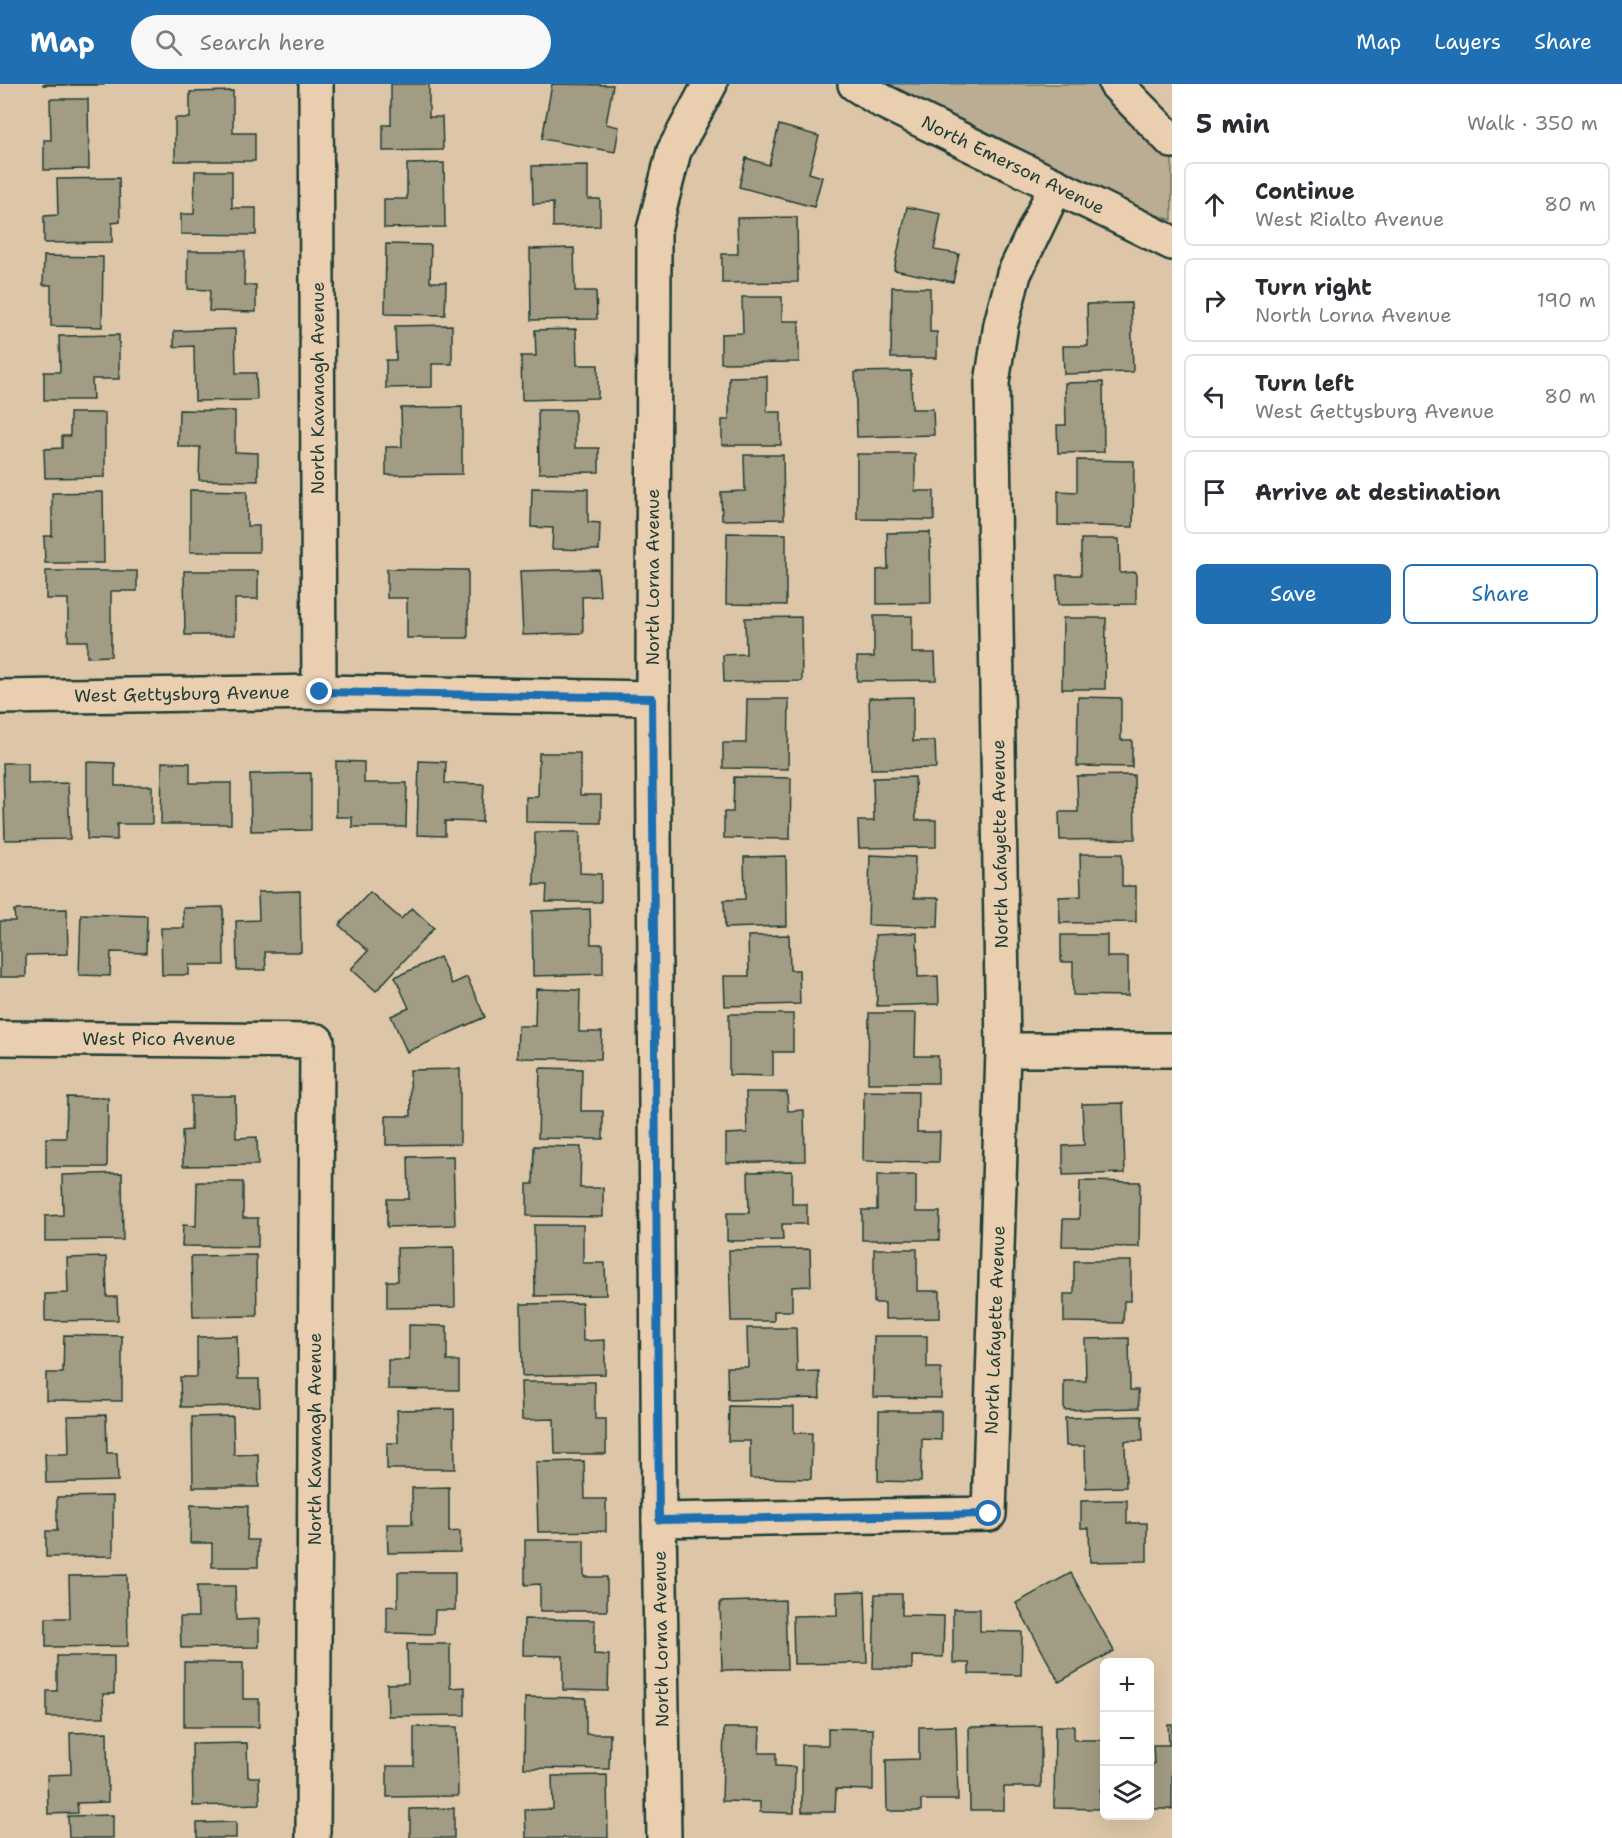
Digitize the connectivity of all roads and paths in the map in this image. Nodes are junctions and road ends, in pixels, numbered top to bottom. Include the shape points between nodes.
1 (316, 84) edge
2 (710, 84) edge
3 (855, 84) edge
4 (1116, 84) edge
5 (1172, 141) edge
6 (1056, 186) junction
7 (1172, 243) edge
8 (320, 692) junction
9 (0, 697) edge
10 (652, 698) junction
11 (0, 1038) edge
12 (317, 1041) joint
13 (1003, 1050) junction
14 (1172, 1050) edge
15 (659, 1520) junction
16 (313, 1838) edge
17 (664, 1838) edge

1 - 8 street, North Kavanagh Avenue
2 - 10 street, North Lorna Avenue via 674,151 654,230
3 - 6 street, North Emerson Avenue
4 - 5 street
6 - 7 street, North Emerson Avenue
6 - 13 street, North Lafayette Avenue via 1014,274 992,383
8 - 9 street, West Gettysburg Avenue
8 - 10 street, West Gettysburg Avenue
10 - 15 street, North Lorna Avenue
11 - 12 street, West Pico Avenue
12 - 16 street, North Kavanagh Avenue
13 - 14 street
13 - 15 street, North Lafayette Avenue via 989,1514
15 - 17 street, North Lorna Avenue

